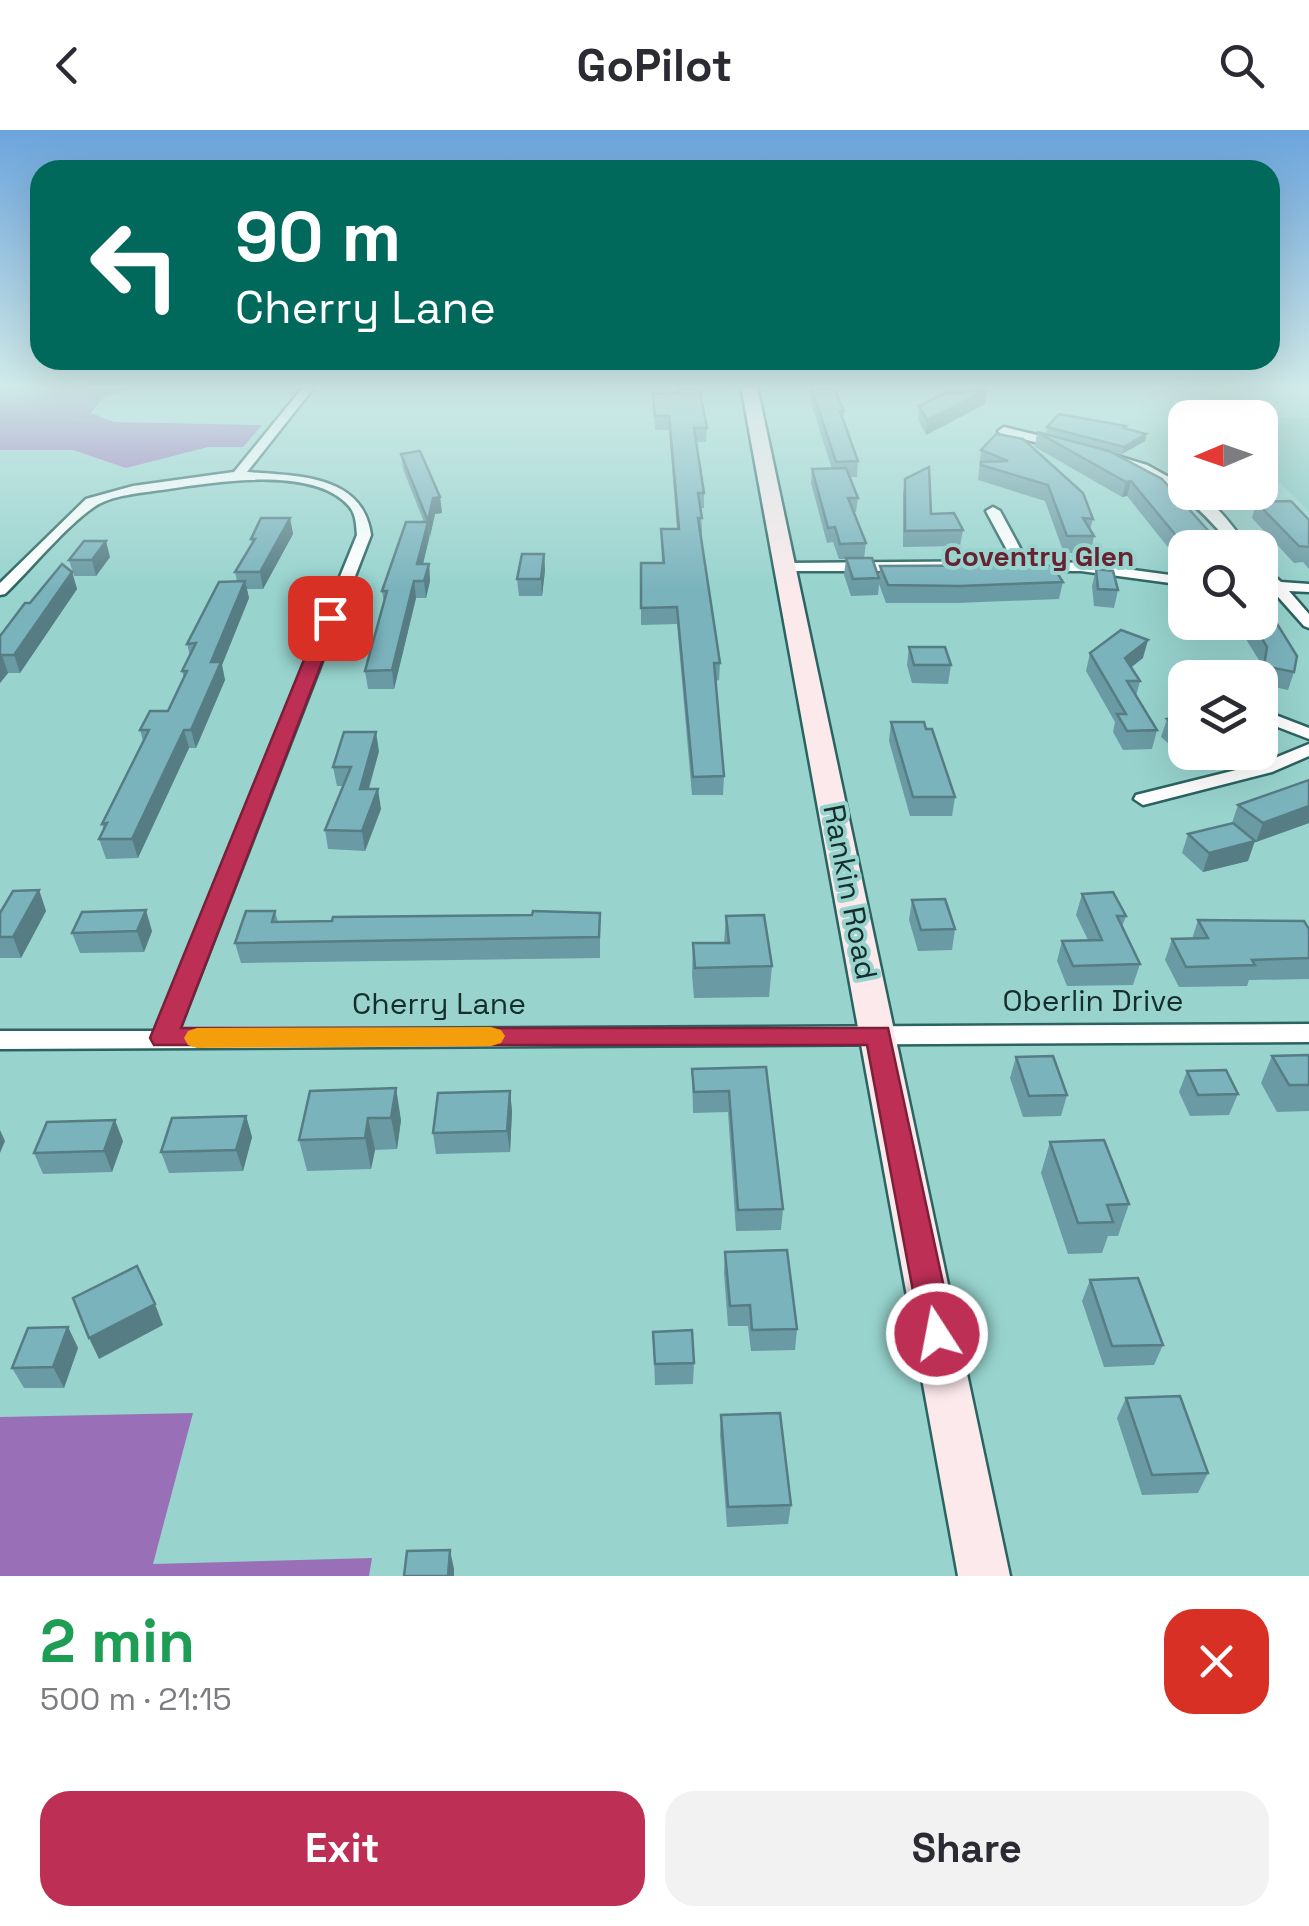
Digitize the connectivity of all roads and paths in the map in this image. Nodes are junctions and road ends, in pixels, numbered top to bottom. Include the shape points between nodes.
1 (255, 453) edge
2 (763, 453) edge
3 (1104, 456) edge
4 (238, 474) junction
5 (1168, 482) edge
6 (1209, 510) edge
7 (993, 512) dead end
8 (1226, 530) edge
9 (1022, 565) junction
10 (787, 567) junction
11 (1168, 578) edge
12 (1278, 586) edge
13 (1309, 588) edge
14 (0, 591) edge
15 (1278, 595) edge
16 (1309, 623) edge
17 (1278, 721) edge
18 (1309, 734) edge
19 (1309, 749) edge
20 (1143, 799) dead end
21 (1309, 1032) edge
22 (878, 1035) junction
23 (164, 1038) junction
24 (0, 1040) edge
25 (984, 1576) edge

1 - 4 street
2 - 10 street, Rankin Road
3 - 5 street
4 - 14 street via 90,502
4 - 23 street via 334,489 366,516 364,535
6 - 8 street
7 - 9 street
9 - 10 street
9 - 11 street
10 - 22 street, Rankin Road
12 - 13 street
15 - 16 street
17 - 18 street
19 - 20 street via 1266,768
21 - 22 street, Oberlin Drive
22 - 23 street, Cherry Lane
22 - 25 street, Rankin Road
23 - 24 street, Cherry Lane

